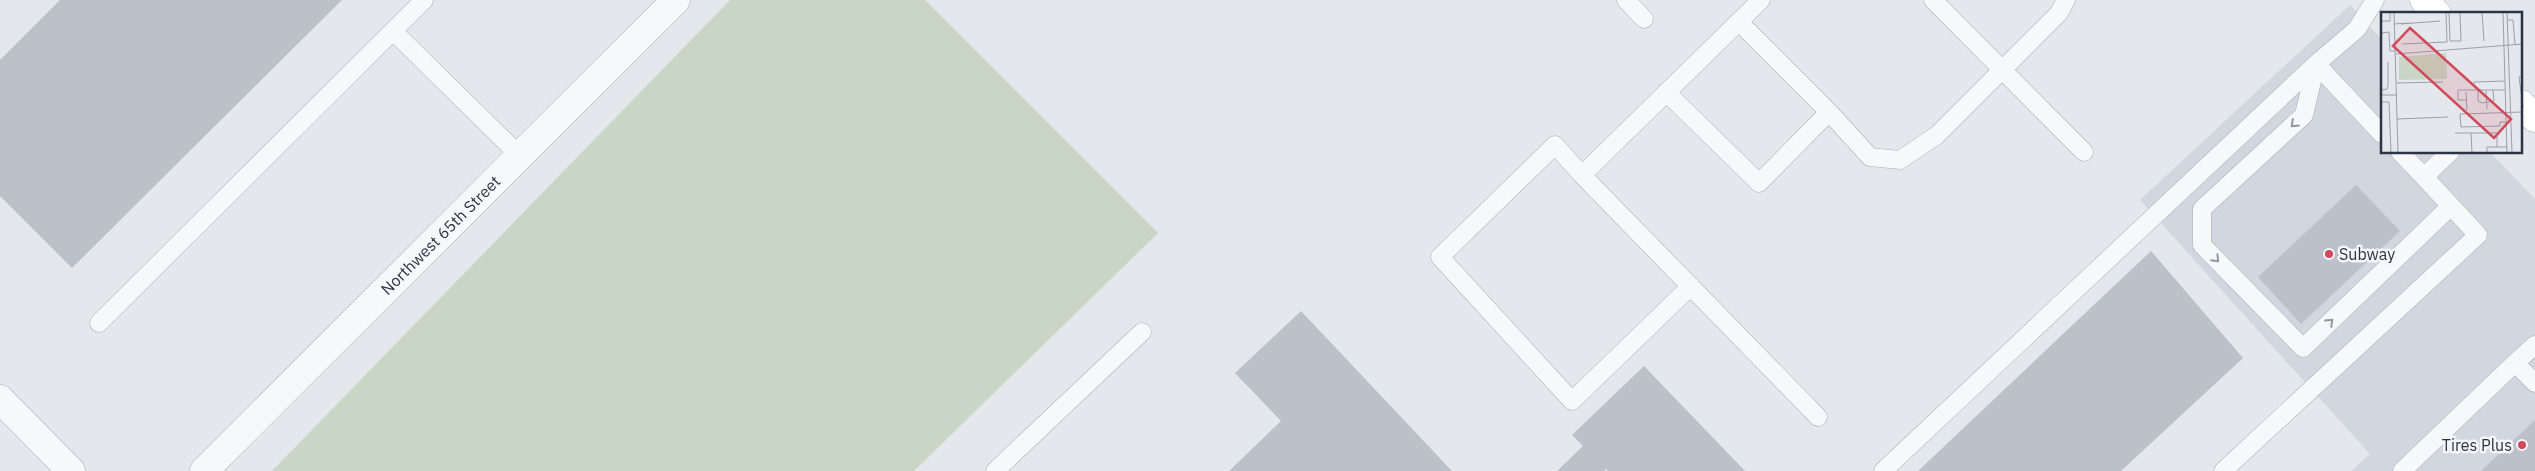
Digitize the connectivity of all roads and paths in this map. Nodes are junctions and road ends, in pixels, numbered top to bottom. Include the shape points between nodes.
1 (424, 0) edge
2 (676, 0) edge
3 (1626, 0) edge
4 (1761, 0) edge
5 (1933, 0) edge
6 (2066, 0) edge
7 (2374, 0) edge
8 (2424, 0) edge
9 (2435, 12) edge
10 (1644, 19) dead end
11 (1739, 22) junction
12 (393, 31) junction
13 (2316, 64) junction
14 (2002, 70) junction
15 (1666, 92) junction
16 (2522, 105) edge
17 (1829, 112) junction
18 (2535, 118) edge
19 (2381, 133) edge
20 (2084, 152) dead end
21 (2402, 154) edge
22 (2448, 154) edge
23 (520, 156) junction
24 (1582, 175) junction
25 (2424, 177) junction
26 (2451, 206) junction
27 (1690, 286) junction
28 (99, 323) dead end
29 (1142, 332) dead end
30 (2535, 345) edge
31 (2515, 363) junction
32 (2535, 383) edge
33 (0, 399) edge
34 (1818, 416) dead end
35 (71, 471) edge
36 (204, 471) edge
37 (995, 471) edge
38 (1883, 471) edge
39 (2223, 471) edge
40 (2402, 471) edge

1 - 12 lane
2 - 23 street, Northwest 65th Street
3 - 10 lane
4 - 11 lane
5 - 14 lane
6 - 14 lane via 2059,13
7 - 13 lane via 2357,29
8 - 9 main road
11 - 15 lane
11 - 17 lane
12 - 23 lane
12 - 28 lane
13 - 19 lane
13 -> 26 lane via 2304,115 2202,209 2202,245 2303,348
13 - 38 lane
14 - 17 lane via 1937,135 1900,160 1870,157
14 - 20 lane
15 - 17 lane via 1759,183
15 - 24 lane
16 - 18 main road
21 - 25 lane
22 - 25 lane
23 - 36 street, Northwest 65th Street
24 - 27 lane
24 - 27 lane via 1555,145 1440,257 1572,402
25 - 26 lane
26 - 39 lane via 2478,235
27 - 34 lane
29 - 37 lane
30 - 31 lane
31 - 32 lane
31 - 40 lane
33 - 35 street

